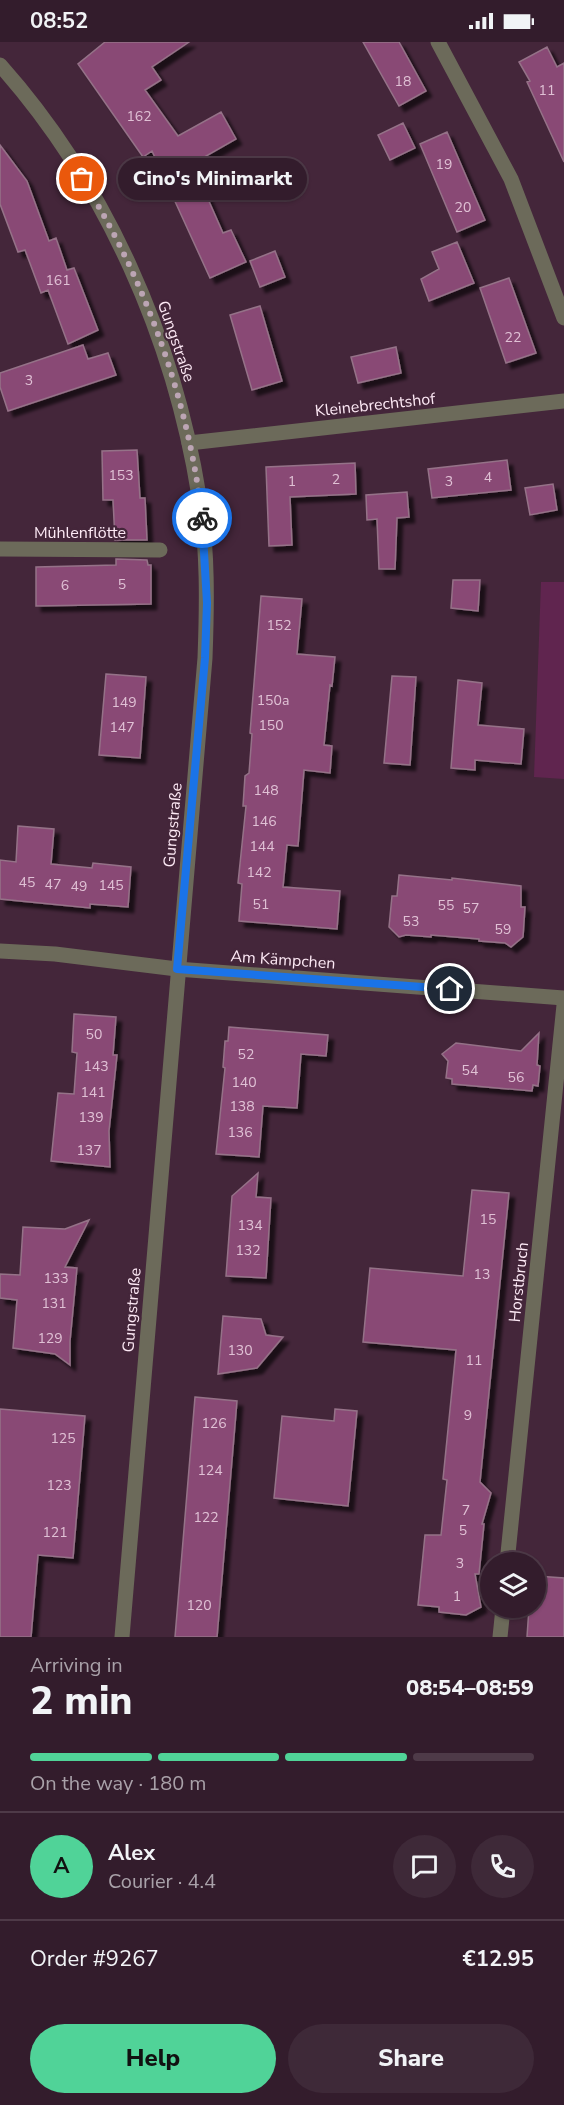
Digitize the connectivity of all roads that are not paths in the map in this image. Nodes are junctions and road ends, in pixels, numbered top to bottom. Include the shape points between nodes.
1 (438, 42) edge
2 (0, 65) edge
3 (564, 318) edge
4 (564, 401) edge
5 (189, 443) junction
6 (0, 549) edge
7 (160, 550) dead end
8 (0, 951) edge
9 (177, 969) junction
10 (564, 998) edge
11 (564, 1005) edge
12 (508, 1552) edge
13 (502, 1618) edge
14 (122, 1637) edge
15 (500, 1637) edge

1 - 3 street via 511,179
2 - 5 street, Gungstraße via 51,130 103,211 121,247 171,371
4 - 5 street, Kleinebrechtshof
5 - 9 street, Gungstraße via 200,497 207,603
6 - 7 street, Mühlenflötte
8 - 9 street, Am Kämpchen
9 - 10 street, Am Kämpchen
9 - 14 street, Gungstraße
11 - 12 street, Horstbruch
13 - 15 street

